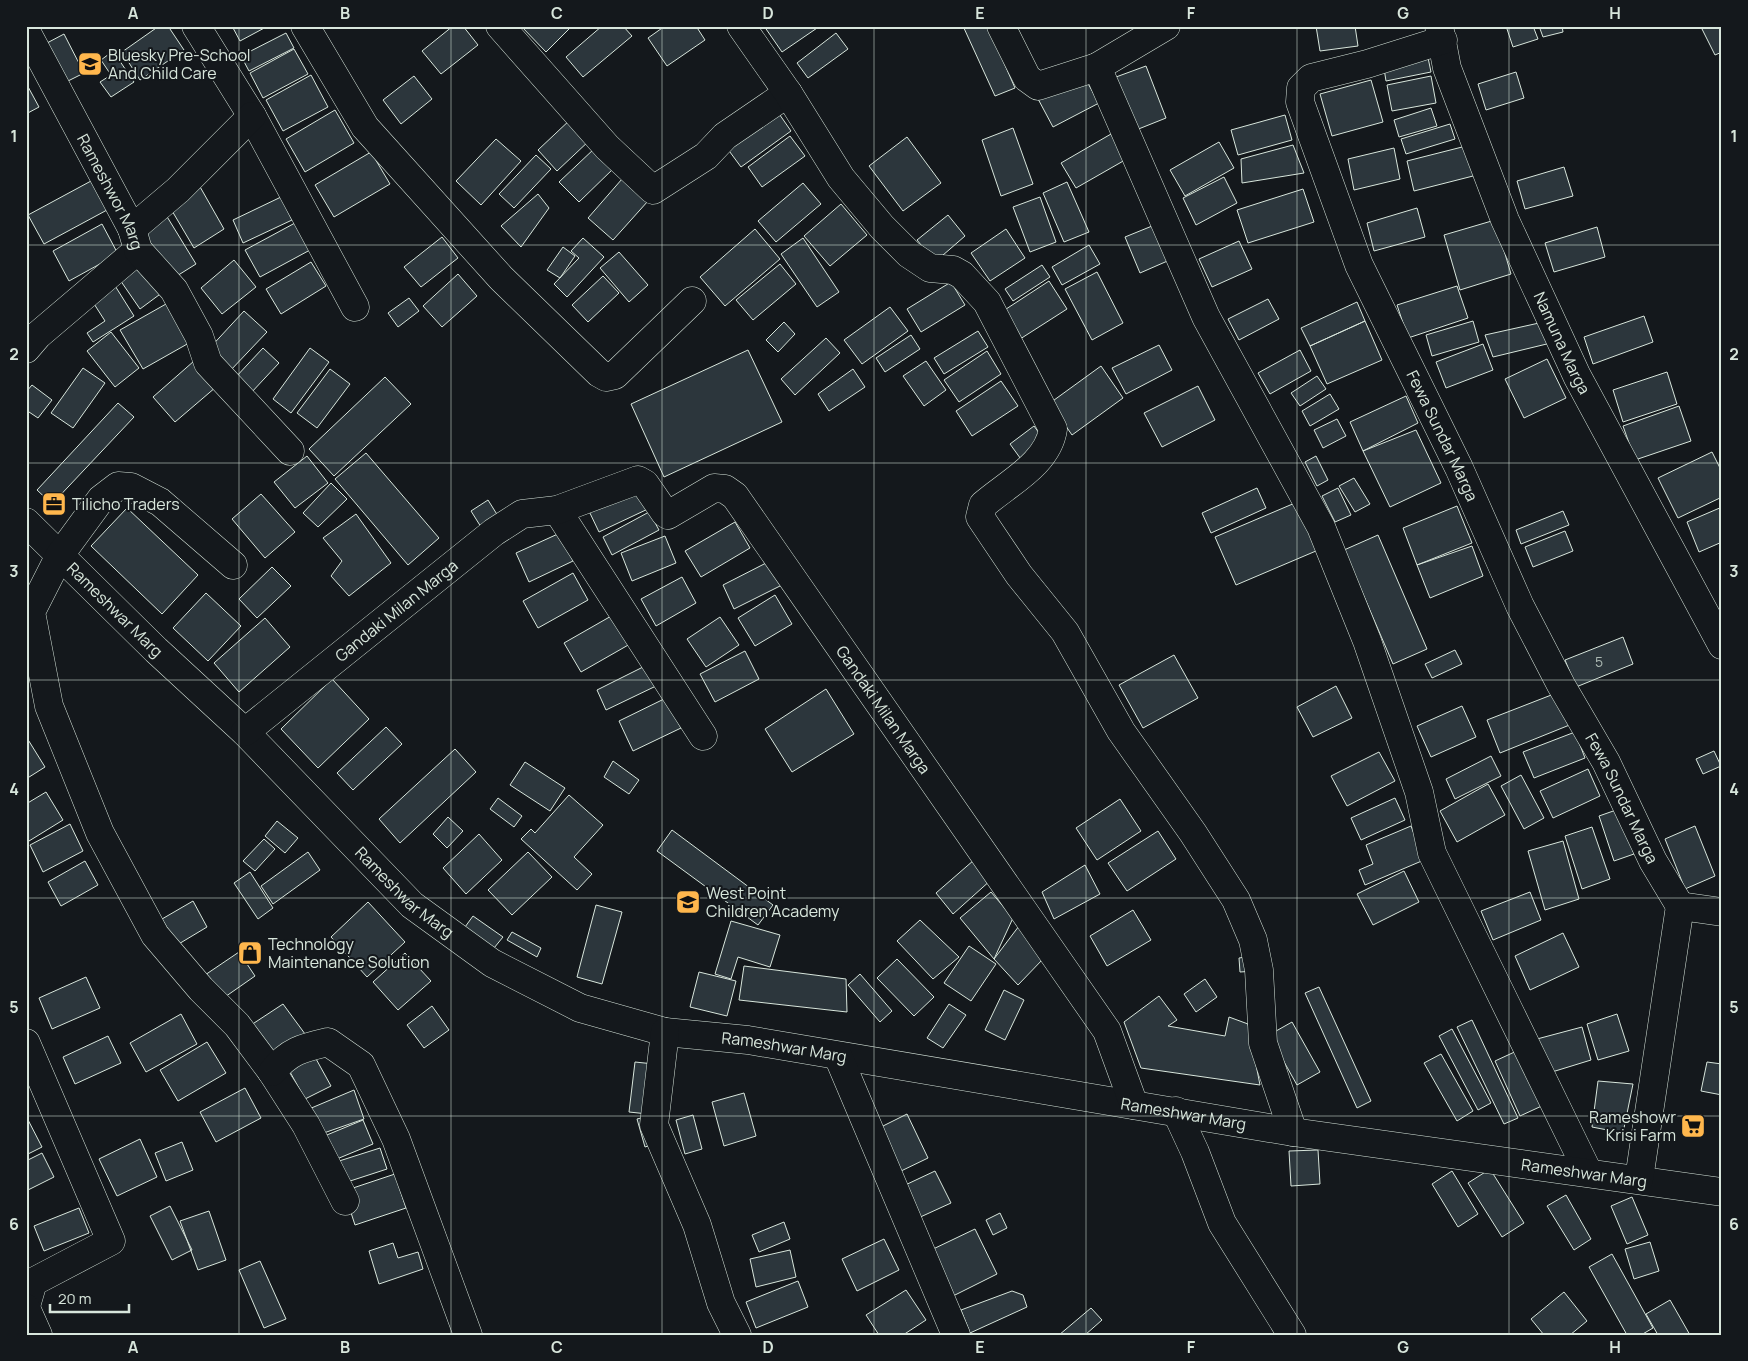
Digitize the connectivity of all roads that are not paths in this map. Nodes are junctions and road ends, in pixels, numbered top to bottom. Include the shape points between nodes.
1 (196, 26) edge
2 (305, 26) edge
3 (500, 26) edge
4 (741, 26) edge
5 (1001, 26) edge
6 (1166, 26) edge
7 (26, 31) edge
8 (1441, 33) edge
9 (1097, 67) junction
10 (788, 93) junction
11 (252, 116) junction
12 (134, 239) junction
13 (692, 301) dead end
14 (355, 307) dead end
15 (26, 349) edge
16 (290, 451) dead end
17 (556, 510) junction
18 (26, 522) edge
19 (60, 555) junction
20 (233, 565) dead end
21 (1722, 645) edge
22 (246, 732) junction
23 (703, 736) dead end
24 (1680, 906) junction
25 (1722, 912) edge
26 (665, 1032) junction
27 (26, 1043) edge
28 (838, 1056) junction
29 (272, 1072) junction
30 (1134, 1105) junction
31 (1176, 1111) junction
32 (1293, 1132) junction
33 (1588, 1172) junction
34 (1639, 1179) junction
35 (1722, 1192) edge
36 (345, 1201) dead end
37 (26, 1307) edge
38 (38, 1335) edge
39 (468, 1335) edge
40 (737, 1335) edge
41 (956, 1335) edge
42 (1292, 1335) edge

1 - 11 street
2 - 13 street via 365,127 500,278 599,373 606,377 615,375
3 - 10 street via 608,147 653,190 706,156 725,136
4 - 10 street
5 - 9 street via 1032,84 1038,86
6 - 9 street
7 - 12 street, Rameshwor Marg
8 - 21 street, Namuna Marga via 1447,68 1505,220 1577,376
8 - 24 street, Fewa Sundar Marga via 1367,64 1311,78 1301,88 1300,102 1359,264 1459,468 1520,606 1606,762 1653,861
9 - 33 street via 1206,317 1321,527 1366,641 1416,784 1432,853
10 - 32 street via 841,178 882,227 909,254 930,268 952,270 962,275 987,302 1053,429 1051,443 1040,459 984,506 980,517 1019,575 1065,632 1121,731 1236,900 1253,940 1259,970 1263,1043
11 - 12 street
11 - 14 street
12 - 15 street, Rameshwor Marg
12 - 16 street via 174,290 199,336 208,363
17 - 22 street, Gandaki Milan Marga via 522,514 494,532
17 - 23 street
17 - 30 street, Gandaki Milan Marga via 638,480 668,515 714,488 725,489 736,496 1107,1031
18 - 19 street, Rameshwar Marg
19 - 20 street via 101,499 118,486 132,486 160,502
19 - 22 street, Rameshwar Marg via 156,650
19 - 29 street via 31,612 49,706 100,833 155,935 237,1025
22 - 26 street, Rameshwar Marg via 412,905 492,964 580,1008
24 - 25 street
24 - 34 street
26 - 28 street, Rameshwar Marg via 748,1040
26 - 40 street via 654,1125 697,1224 721,1303
27 - 37 street via 111,1241 33,1282
28 - 30 street, Rameshwar Marg
28 - 41 street
29 - 36 street via 306,1126
29 - 39 street via 282,1060 300,1048 328,1042 361,1065 396,1139
30 - 31 street, Rameshwar Marg
31 - 32 street, Rameshwar Marg
31 - 42 street via 1222,1223
32 - 33 street, Rameshwar Marg
33 - 34 street, Rameshwar Marg
34 - 35 street, Rameshwar Marg
37 - 38 street

